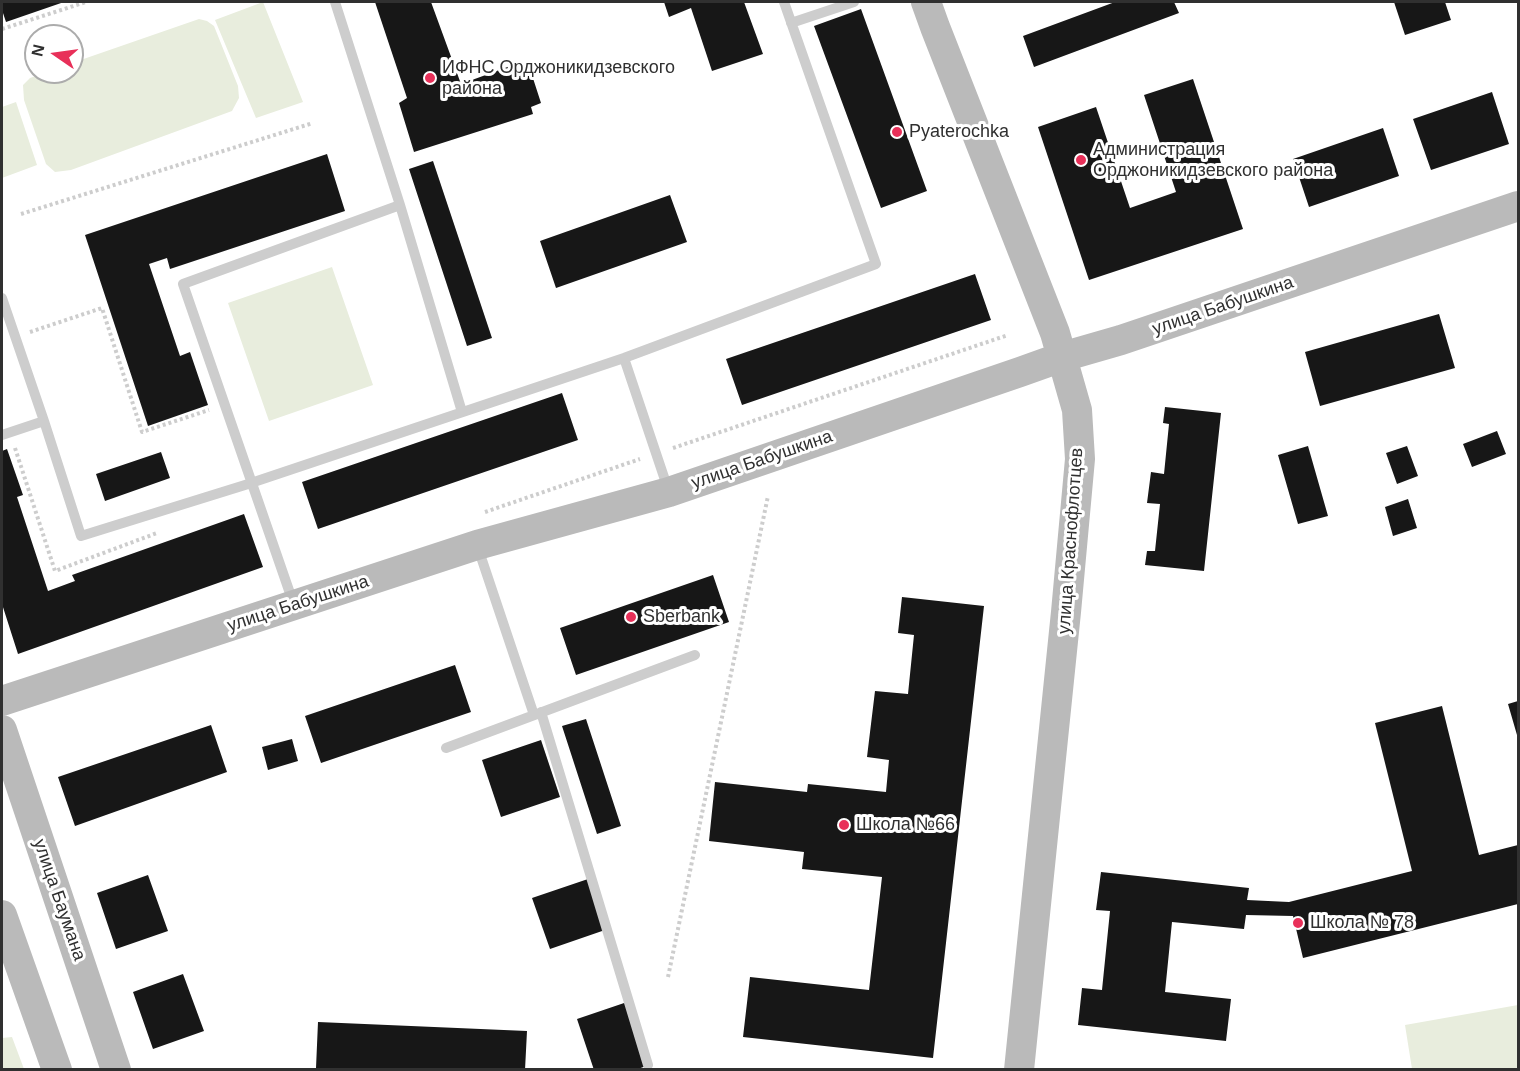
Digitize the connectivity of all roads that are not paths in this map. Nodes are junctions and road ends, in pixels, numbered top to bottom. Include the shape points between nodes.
1 (335, 2) edge
2 (784, 2) edge
3 (854, 2) edge
4 (926, 2) edge
5 (791, 23) junction
6 (400, 205) junction
7 (1518, 206) edge
8 (2, 298) edge
9 (1062, 357) junction
10 (624, 358) junction
11 (462, 412) junction
12 (44, 421) junction
13 (2, 435) edge
14 (253, 483) junction
15 (669, 492) junction
16 (477, 545) junction
17 (295, 605) junction
18 (695, 655) dead end
19 (2, 701) edge
20 (538, 714) junction
21 (2, 730) edge
22 (446, 748) dead end
23 (2, 915) edge
24 (648, 1065) dead end
25 (57, 1070) edge
26 (116, 1070) edge
27 (1019, 1070) edge

1 - 6 lane
2 - 5 lane
3 - 5 lane
4 - 9 street, улица Краснофлотцев
5 - 10 lane via 876,264
6 - 11 lane
6 - 14 lane via 183,284
7 - 9 street, улица Бабушкина
8 - 12 lane
9 - 15 street, улица Бабушкина
9 - 27 street, улица Краснофлотцев via 1077,410 1080,459
10 - 11 lane
10 - 15 lane
11 - 14 lane
12 - 13 lane
12 - 14 lane via 81,536
14 - 17 lane
15 - 16 street, улица Бабушкина
16 - 17 street, улица Бабушкина
16 - 20 lane
17 - 19 street, улица Бабушкина
18 - 20 lane
20 - 22 lane
20 - 24 lane
21 - 26 street, улица Баумана
23 - 25 street

